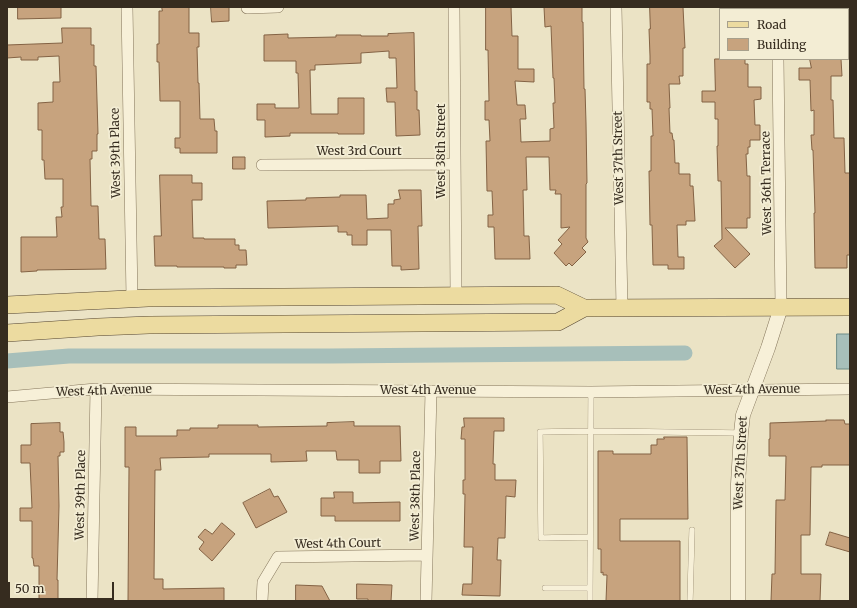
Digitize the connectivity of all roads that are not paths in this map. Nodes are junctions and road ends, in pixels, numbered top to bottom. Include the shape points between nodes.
1 (127, 7) edge
2 (278, 7) edge
3 (454, 7) edge
4 (616, 7) edge
5 (247, 8) edge
6 (778, 60) edge
7 (455, 164) junction
8 (262, 165) dead end
9 (456, 296) junction
10 (132, 298) junction
11 (7, 305) edge
12 (850, 306) edge
13 (781, 307) junction
14 (584, 308) junction
15 (622, 308) junction
16 (431, 324) junction
17 (7, 333) edge
18 (96, 389) junction
19 (850, 389) edge
20 (752, 390) junction
21 (431, 391) junction
22 (591, 392) junction
23 (7, 397) edge
24 (591, 431) junction
25 (741, 433) junction
26 (692, 530) dead end
27 (590, 537) junction
28 (427, 555) junction
29 (545, 588) dead end
30 (590, 588) junction
31 (92, 601) edge
32 (262, 601) edge
33 (426, 601) edge
34 (590, 601) edge
35 (690, 601) edge
36 (738, 601) edge

1 - 10 street, West 39th Place
2 - 5 street
3 - 7 street, West 38th Street
4 - 15 street, West 37th Street
6 - 13 street, West 36th Terrace
7 - 8 street, West 3rd Court
7 - 9 street, West 38th Street
9 - 10 main road
9 - 14 main road via 558,295
9 - 16 main road via 453,308 447,315
10 - 11 main road
12 - 13 main road
13 - 15 main road
13 - 20 street, West 37th Street
14 - 15 main road
14 - 16 main road via 558,322
16 - 17 main road via 98,327
18 - 21 street, West 4th Avenue
18 - 23 street, West 4th Avenue
18 - 31 street, West 39th Place
19 - 20 street, West 4th Avenue
20 - 22 street, West 4th Avenue
20 - 25 street, West 37th Street via 743,415
21 - 22 street, West 4th Avenue
21 - 28 street, West 38th Place
22 - 24 lane
24 - 25 lane
24 - 27 lane
24 - 27 lane via 540,432 541,538
25 - 36 street, West 37th Street via 738,484
26 - 35 lane
27 - 30 lane
28 - 32 street, West 4th Court via 278,557 263,582
28 - 33 street, West 38th Place
29 - 30 lane
30 - 34 lane

